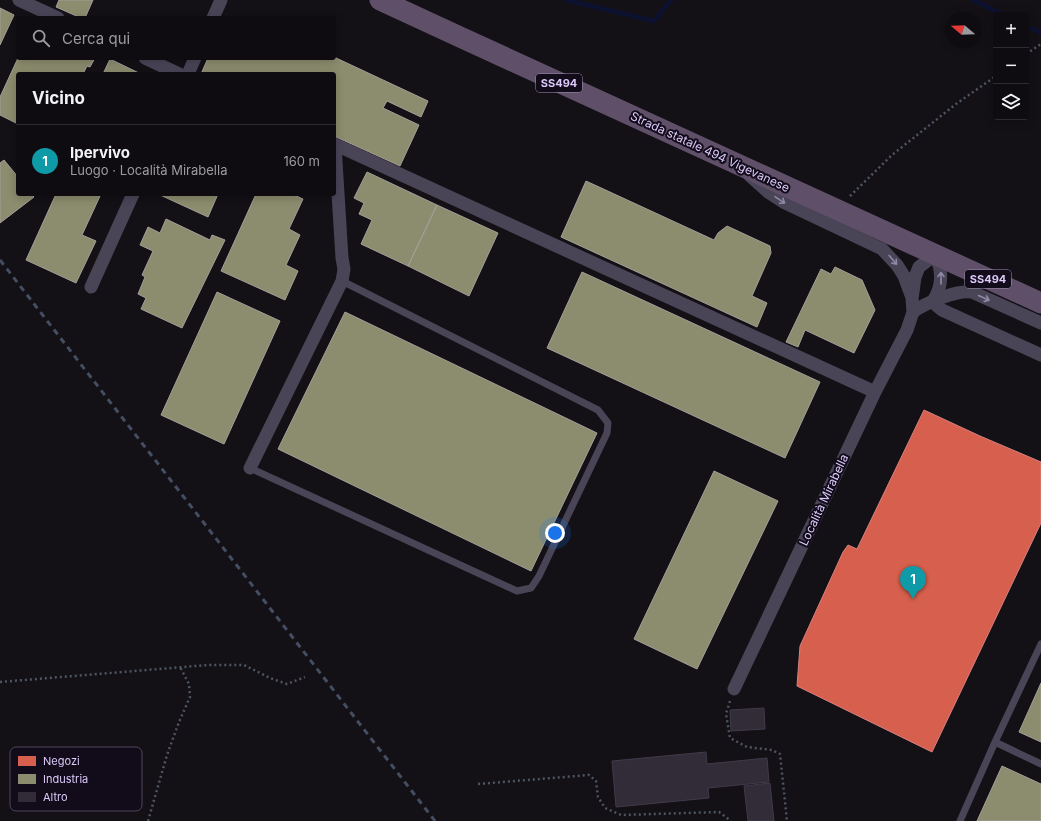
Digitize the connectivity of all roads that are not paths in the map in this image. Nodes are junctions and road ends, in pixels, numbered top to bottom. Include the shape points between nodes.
1 (19, 0) edge
2 (221, 0) edge
3 (380, 0) edge
4 (54, 16) edge
5 (214, 16) edge
6 (149, 60) edge
7 (194, 60) edge
8 (175, 72) edge
9 (189, 72) edge
10 (336, 146) edge
11 (739, 166) junction
12 (336, 173) edge
13 (132, 196) edge
14 (935, 255) junction
15 (342, 281) junction
16 (91, 287) dead end
17 (912, 299) junction
18 (933, 301) junction
19 (1041, 304) edge
20 (913, 312) junction
21 (1041, 323) edge
22 (1041, 355) edge
23 (875, 392) junction
24 (250, 468) joint
25 (1041, 644) edge
26 (734, 689) road end
27 (995, 742) junction
28 (1041, 764) edge
29 (960, 821) edge

1 - 4 street
2 - 5 street
3 - 11 main road, Strada statale 494 Vigevanese / SS494
6 - 8 street
7 - 9 street
10 - 23 street
11 - 14 main road, Strada statale 494 Vigevanese / SS494
11 -> 17 street via 768,192 785,203 882,249 904,276
12 - 15 street via 344,269
13 - 16 street
14 - 17 street via 920,267 914,277
18 -> 14 street via 941,285 940,264
14 - 19 main road, Strada statale 494 Vigevanese / SS494
15 - 24 street
15 - 24 lane via 598,410 608,423 607,433 539,576 530,588 517,591
17 - 20 street
18 - 20 street
18 -> 21 street via 965,291 972,292
18 - 22 street via 942,310
20 - 23 street, Località Mirabella via 907,330
23 - 26 street, Località Mirabella
25 - 27 lane
27 - 28 lane
27 - 29 lane

